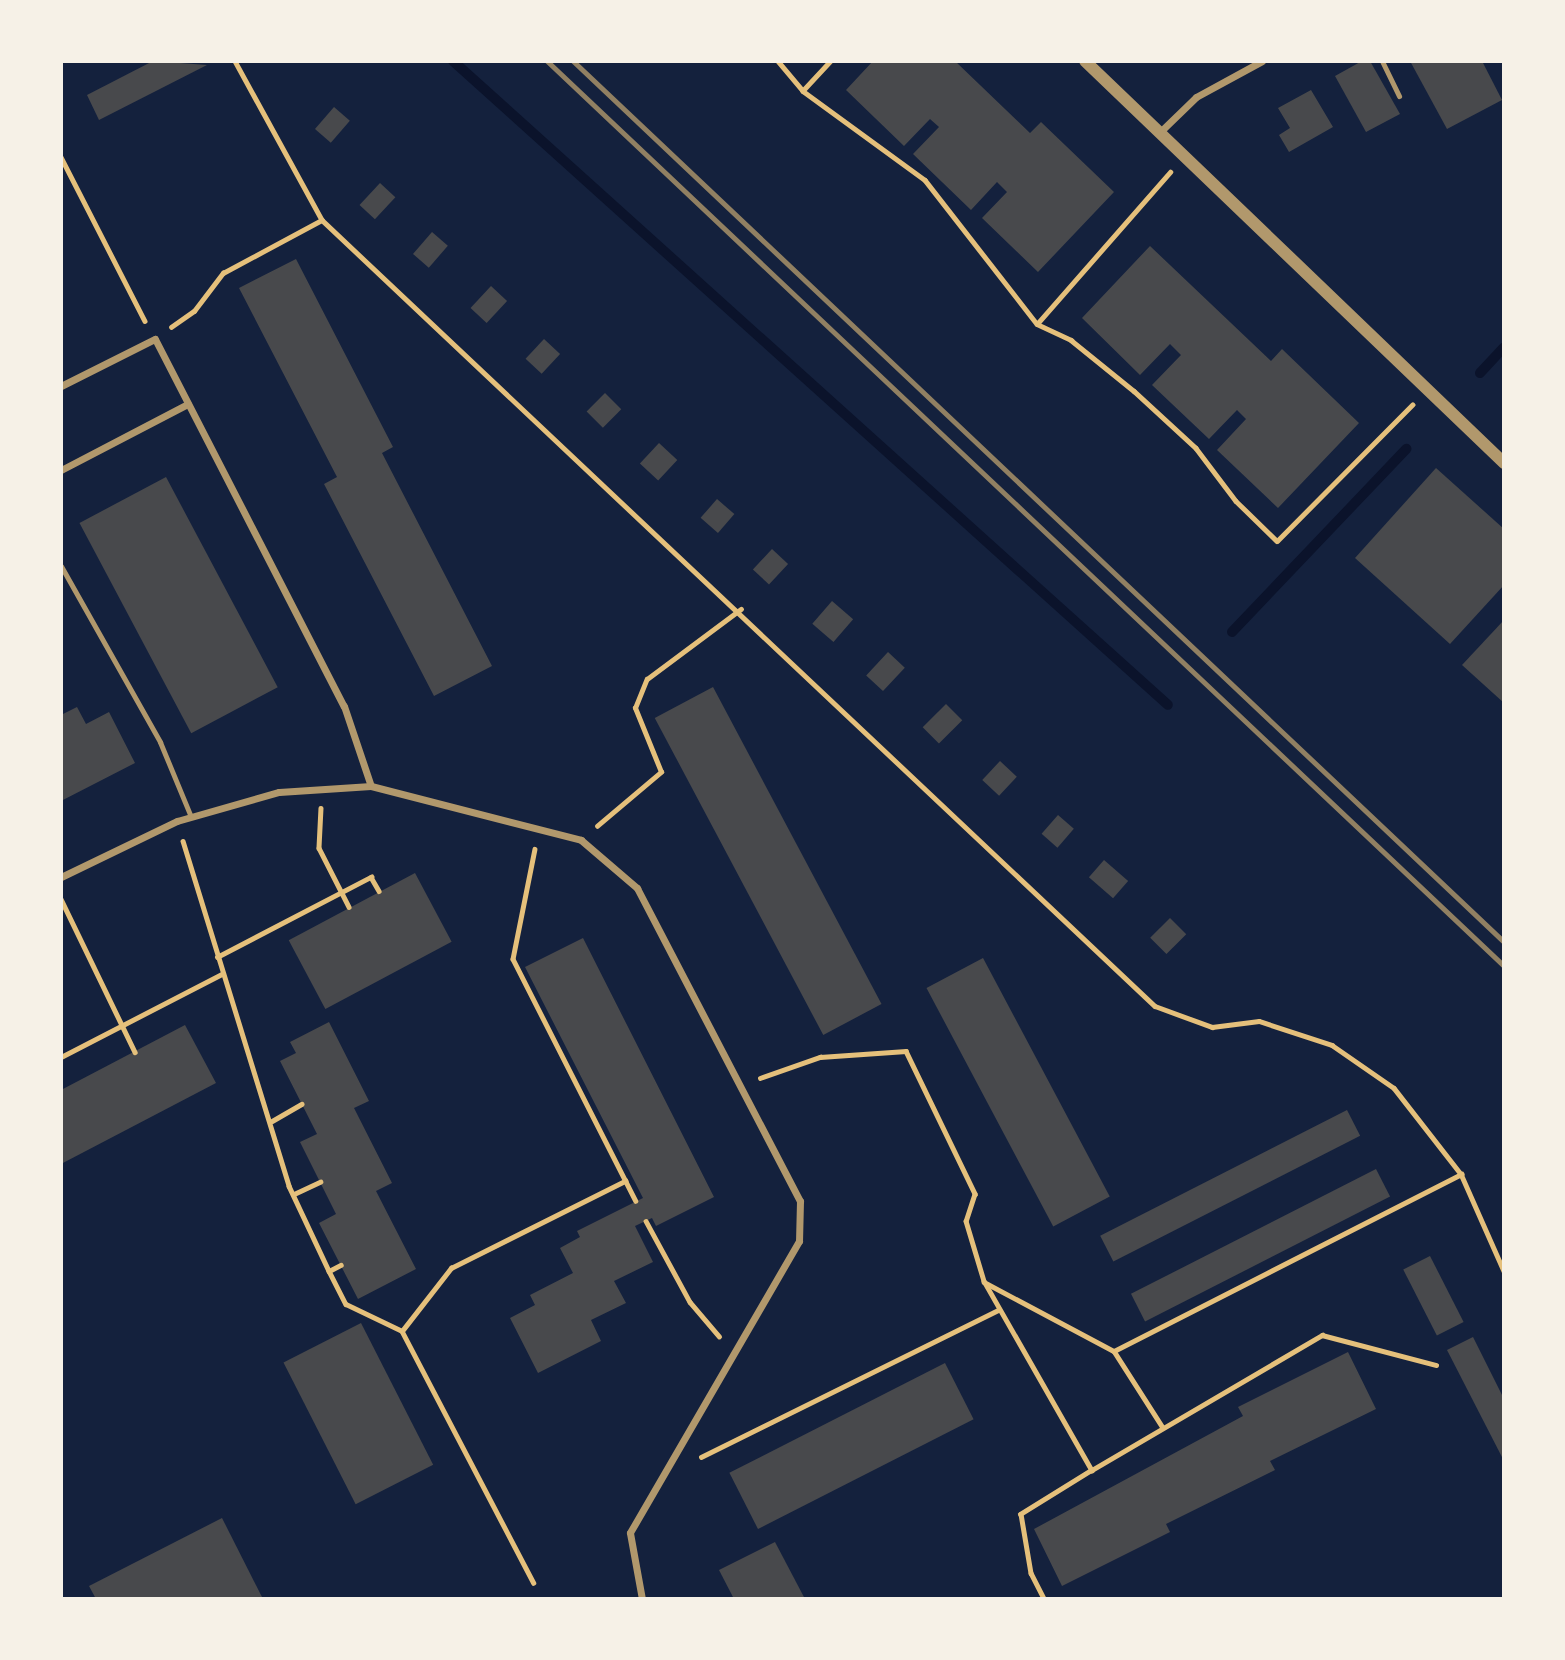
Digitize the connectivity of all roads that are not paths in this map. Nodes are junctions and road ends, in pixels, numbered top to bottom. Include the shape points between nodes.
1 (1085, 61) edge
2 (1262, 61) edge
3 (1382, 61) edge
4 (1399, 96) dead end
5 (1160, 132) junction
6 (61, 386) edge
7 (188, 404) junction
8 (1504, 463) edge
9 (61, 470) edge
10 (61, 566) edge
11 (371, 786) junction
12 (191, 817) junction
13 (61, 877) edge
14 (642, 1599) edge

1 - 5 street
2 - 5 street via 1196,97
3 - 4 lane
5 - 8 street
6 - 7 street via 155,339
7 - 9 street
7 - 11 street via 344,706
10 - 12 lane via 160,742
11 - 12 street via 323,786
11 - 14 street via 540,825 581,840 636,888 800,1201 799,1241 630,1533
12 - 13 street

